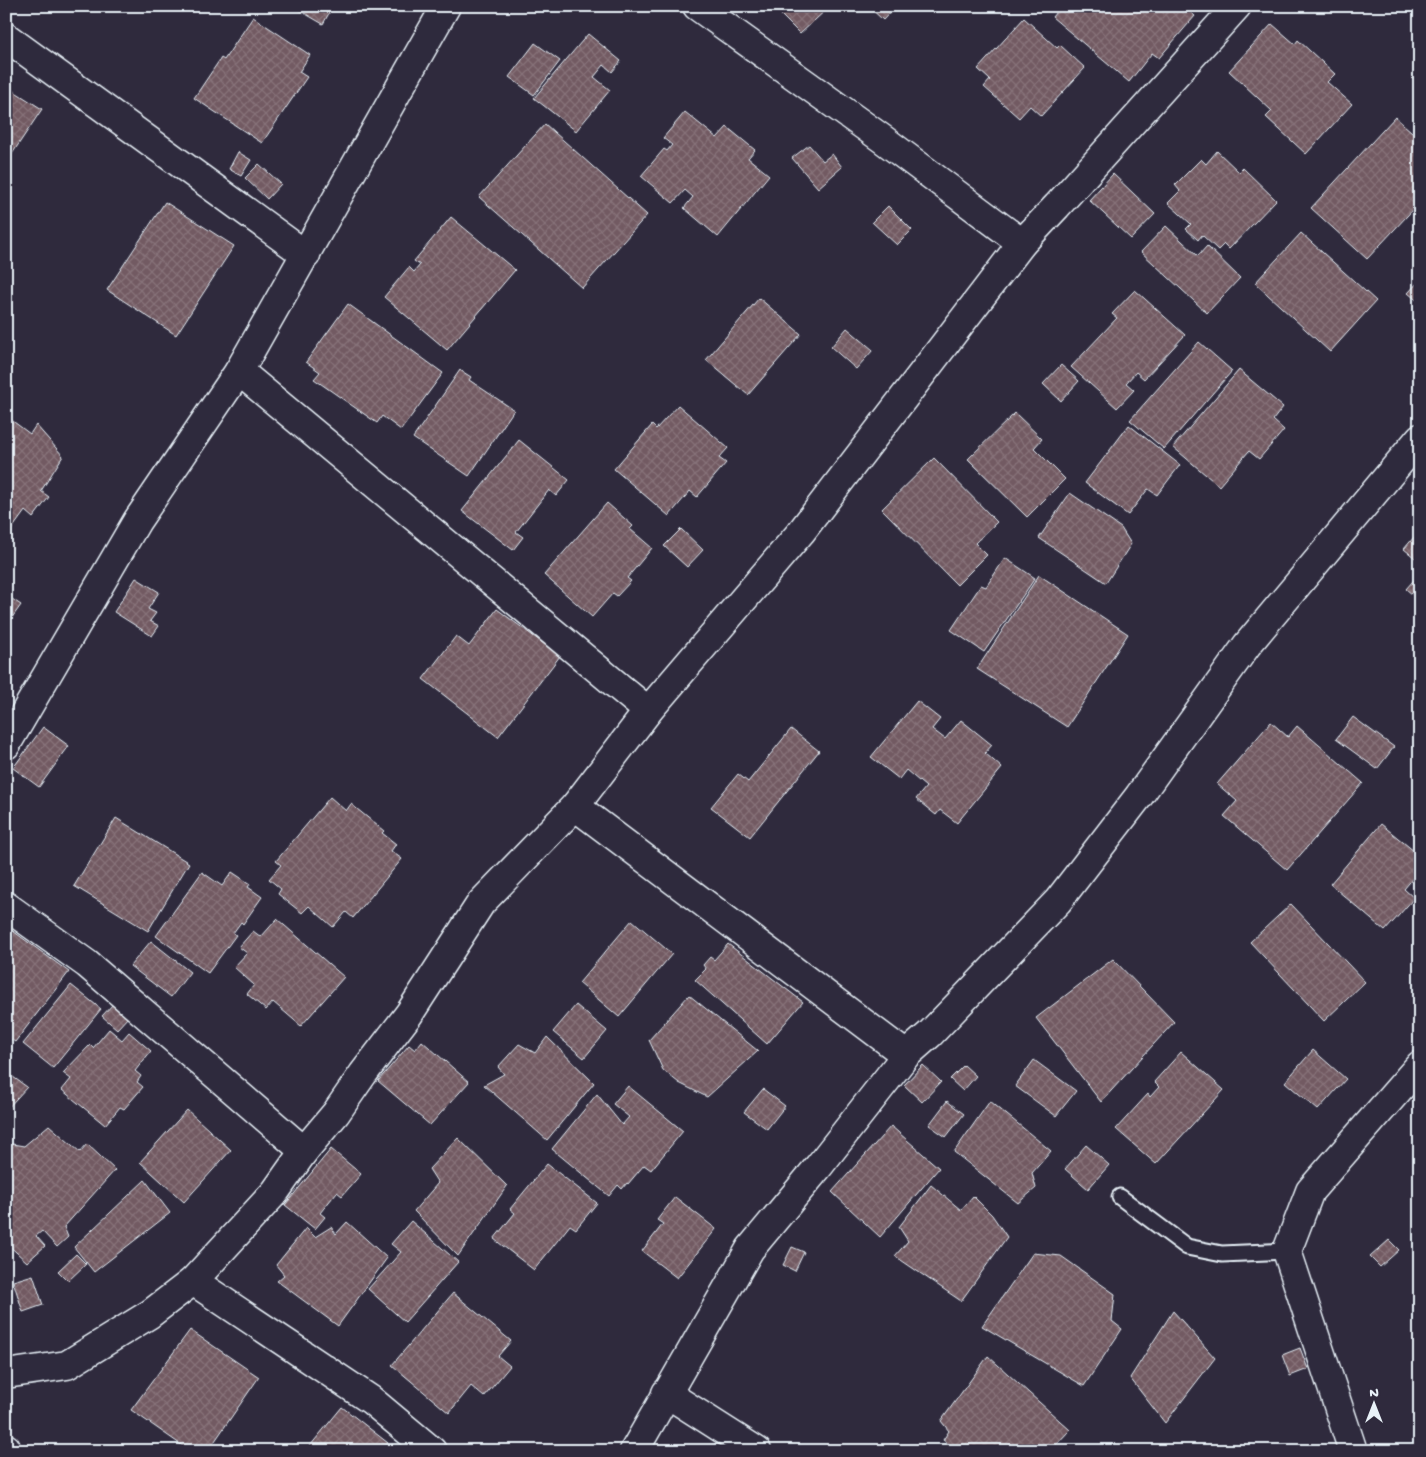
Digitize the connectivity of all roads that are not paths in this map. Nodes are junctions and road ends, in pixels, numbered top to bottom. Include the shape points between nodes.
1 (446, 6) edge
2 (698, 6) edge
3 (1237, 6) edge
4 (6, 37) edge
5 (1022, 243) junction
6 (306, 255) junction
7 (239, 371) junction
8 (1420, 438) edge
9 (648, 711) junction
10 (6, 745) edge
11 (575, 806) junction
12 (6, 906) edge
13 (906, 1055) junction
14 (1420, 1065) edge
15 (304, 1151) junction
16 (1120, 1197) dead end
17 (1287, 1251) junction
18 (193, 1281) junction
19 (6, 1374) edge
20 (666, 1393) junction
21 (432, 1451) edge
22 (634, 1451) edge
23 (757, 1451) edge
24 (1353, 1451) edge

1 - 6 street
2 - 5 street
3 - 5 street
4 - 6 street
5 - 9 street via 800,532
6 - 7 street
7 - 9 street
7 - 10 street via 137,521
8 - 13 street via 1247,645 1058,901
9 - 11 street
11 - 13 street
11 - 15 street via 481,903 409,1014
12 - 15 street via 87,964
13 - 20 street via 750,1249
14 - 17 street via 1310,1191
15 - 18 street via 275,1192
16 - 17 lane via 1187,1247 1222,1254
17 - 24 street
18 - 19 street via 150,1314 66,1366
18 - 21 street via 371,1400
20 - 22 street
20 - 23 street

